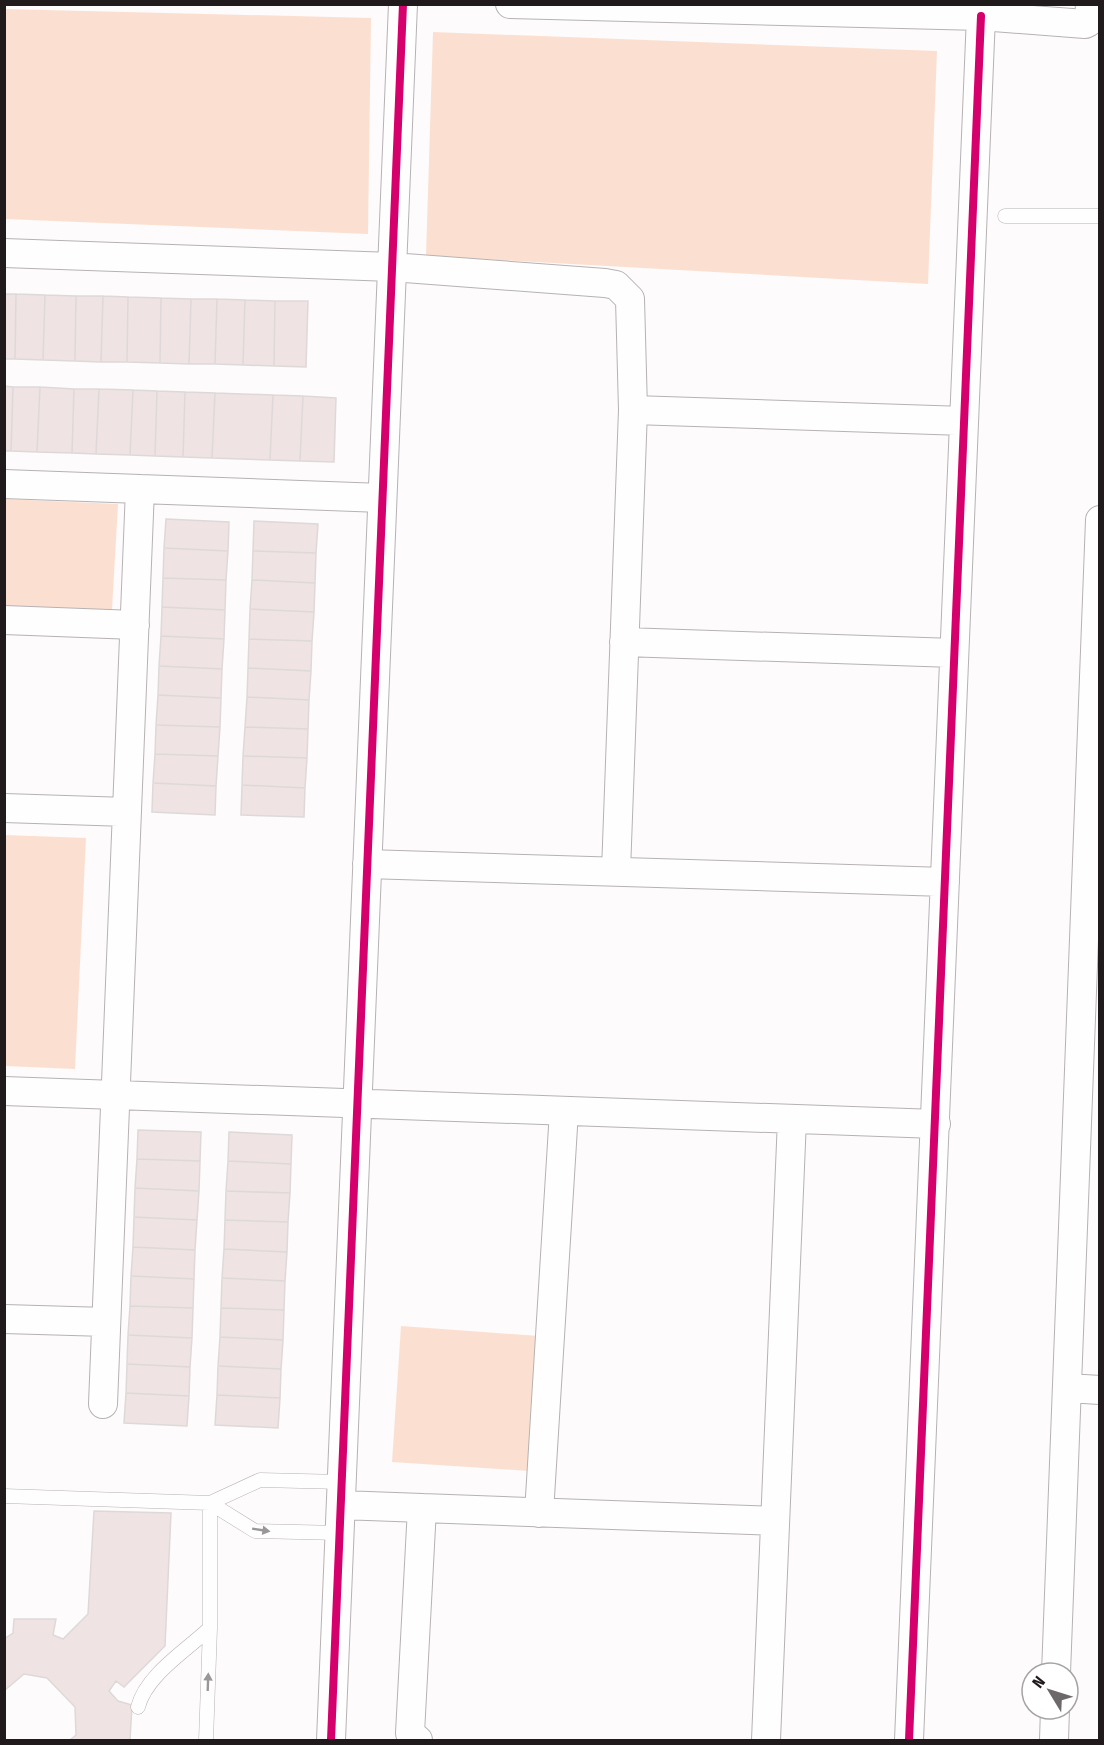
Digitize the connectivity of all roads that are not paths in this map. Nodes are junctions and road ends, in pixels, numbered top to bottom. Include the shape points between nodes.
1 (402, 4) edge
2 (510, 4) edge
3 (1090, 4) edge
4 (584, 6) edge
5 (981, 16) junction
6 (1005, 216) dead end
7 (1100, 216) edge
8 (4, 253) edge
9 (392, 267) junction
10 (633, 410) junction
11 (964, 421) junction
12 (4, 484) edge
13 (140, 489) junction
14 (382, 498) junction
15 (1100, 520) edge
16 (4, 620) edge
17 (135, 625) junction
18 (624, 642) junction
19 (954, 653) junction
20 (4, 808) edge
21 (127, 812) junction
22 (367, 864) junction
23 (616, 872) junction
24 (945, 882) junction
25 (4, 1090) edge
26 (116, 1095) junction
27 (358, 1103) junction
28 (564, 1111) junction
29 (792, 1119) junction
30 (936, 1124) junction
31 (4, 1319) edge
32 (106, 1322) junction
33 (1068, 1388) junction
34 (1100, 1390) edge
35 (103, 1404) dead end
36 (4, 1496) edge
37 (210, 1503) junction
38 (341, 1507) junction
39 (422, 1508) junction
40 (539, 1513) junction
41 (775, 1521) junction
42 (210, 1628) junction
43 (1057, 1661) edge
44 (138, 1707) dead end
45 (1055, 1721) edge
46 (206, 1740) edge
47 (332, 1740) edge
48 (418, 1740) edge
49 (766, 1740) edge
50 (909, 1740) edge
51 (1054, 1740) edge

1 - 9 street
2 - 4 street
3 - 5 street via 1089,22 1085,24
4 - 5 street
5 - 11 street
6 - 7 lane
8 - 9 street
9 - 10 street via 616,285 630,299
9 - 14 street
10 - 11 street
10 - 18 street
11 - 19 street
12 - 13 street
13 - 14 street
13 - 17 street
14 - 22 street
15 - 33 street
16 - 17 street
17 - 21 street
18 - 19 street
18 - 23 street
19 - 24 street
20 - 21 street
21 - 26 street
22 - 23 street
22 - 27 street
23 - 24 street
24 - 30 street
25 - 26 street
26 - 27 street
26 - 32 street
27 - 28 street
27 - 38 street
28 - 29 street
28 - 40 street
29 - 30 street
29 - 41 street
30 - 50 street
31 - 32 street
32 - 35 street
33 - 34 street
33 - 43 street
36 - 37 lane
37 - 38 lane via 260,1480
37 -> 38 lane via 255,1531
37 - 42 lane
38 - 39 street
38 - 47 street
39 - 40 street
39 - 48 street via 410,1733
40 - 41 street
41 - 49 street
42 - 44 lane via 157,1677 140,1698
46 -> 42 lane
45 - 51 street

